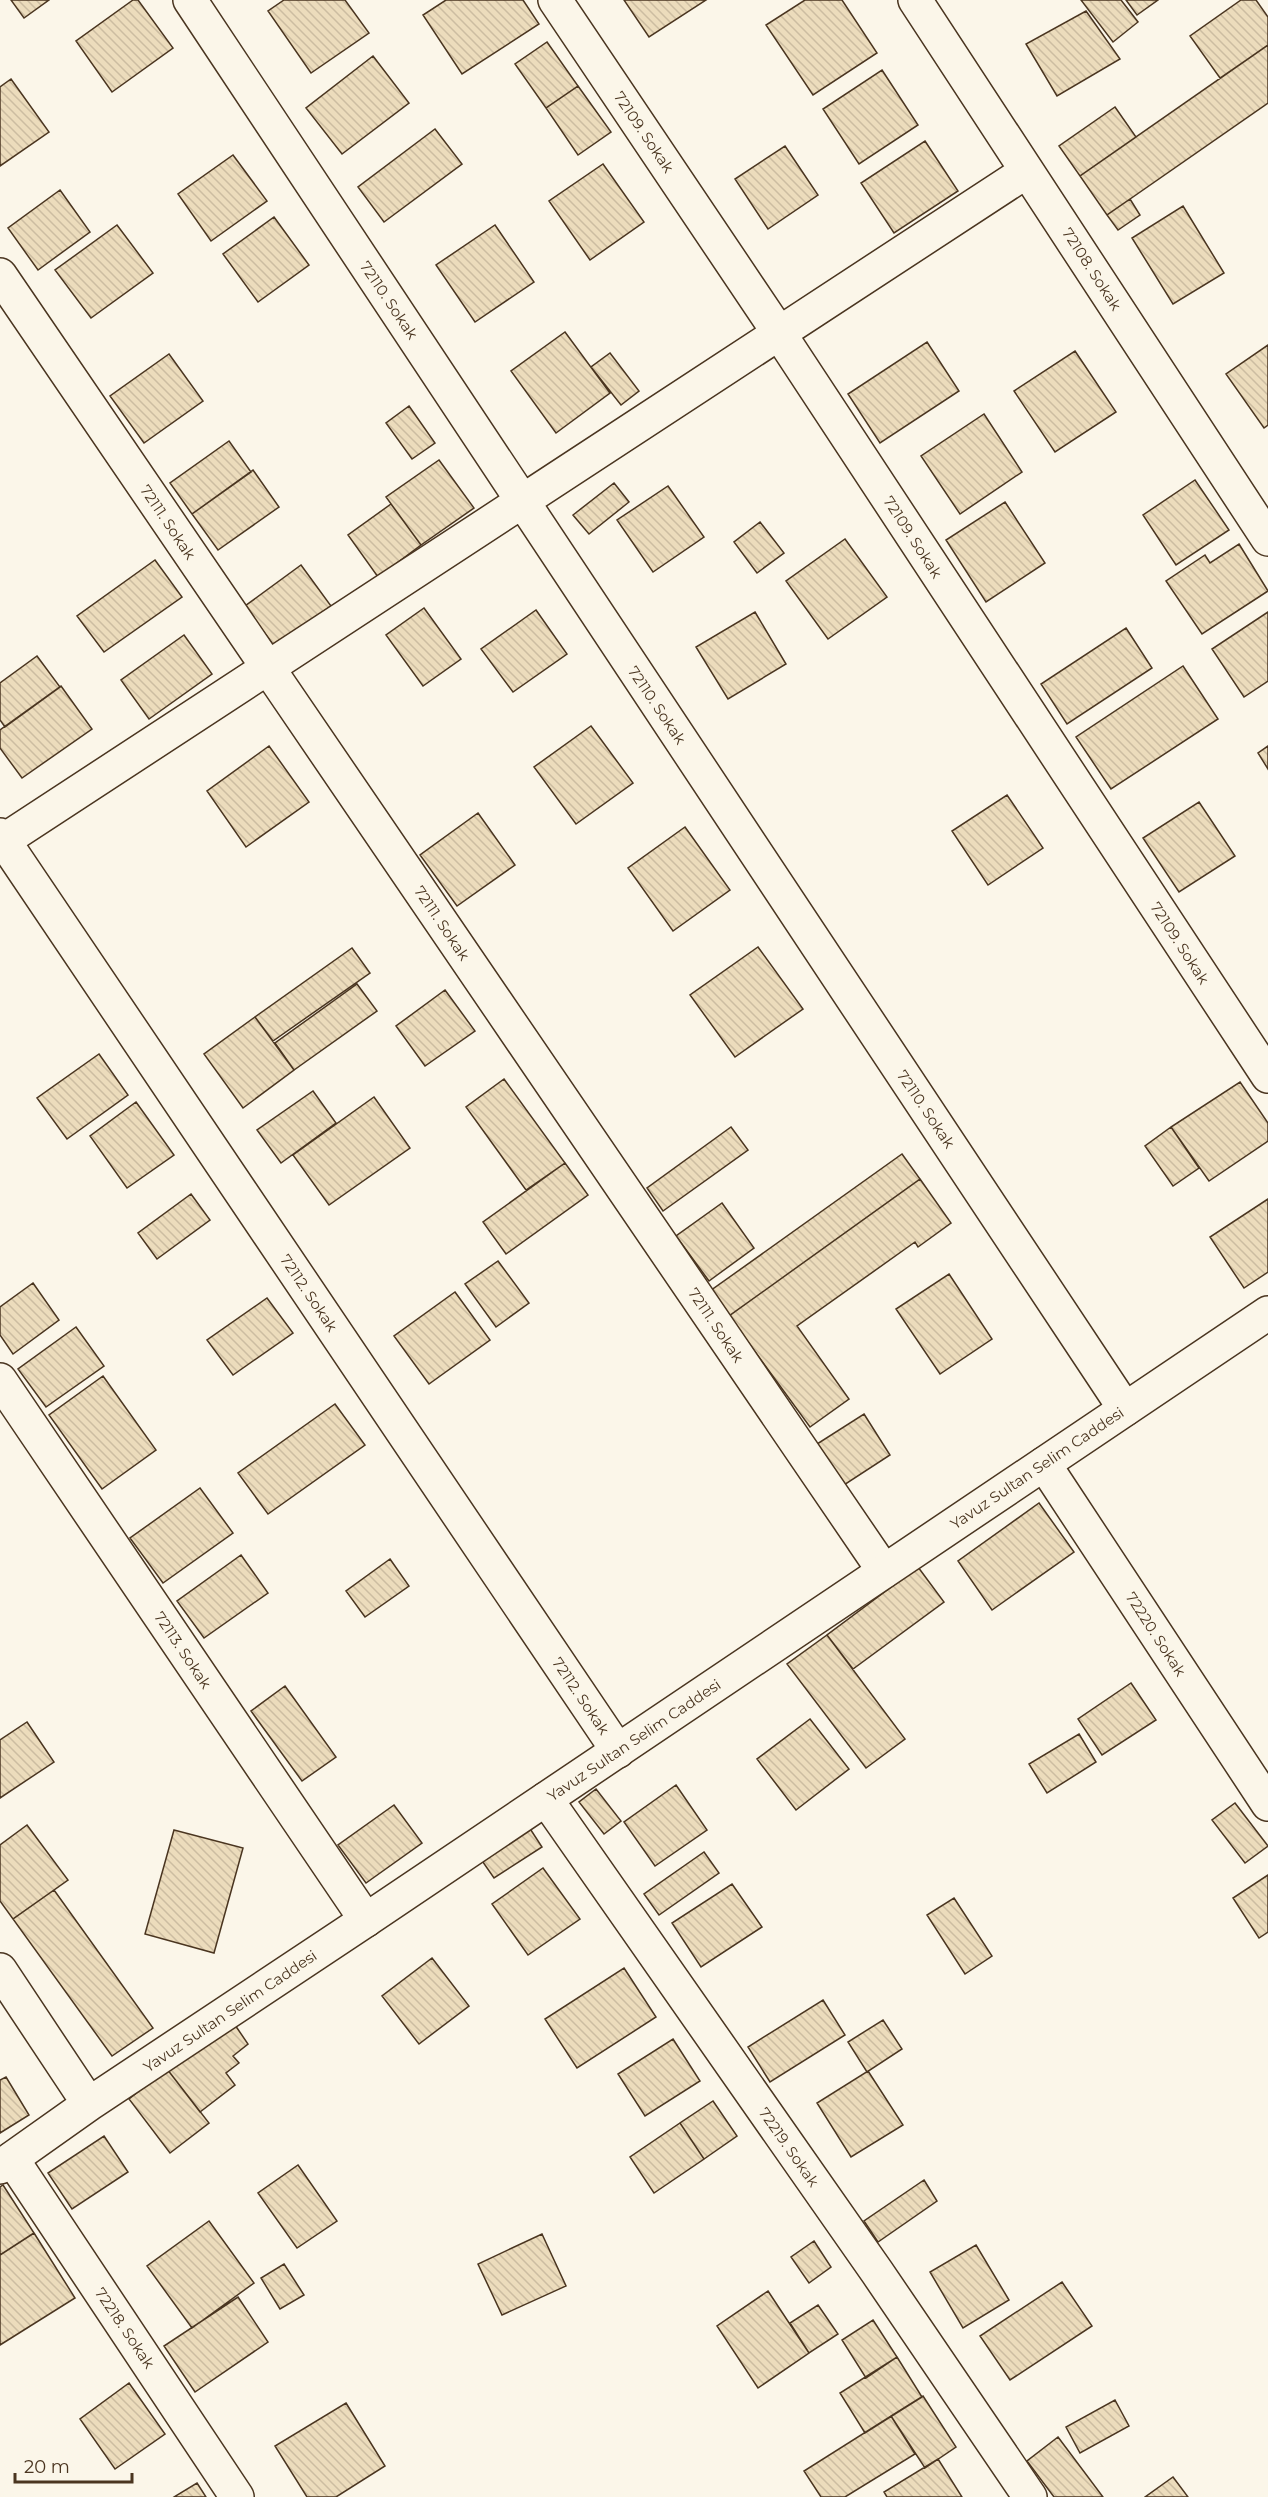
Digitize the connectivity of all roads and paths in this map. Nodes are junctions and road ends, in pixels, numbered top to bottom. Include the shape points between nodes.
1 (190, 0) edge
2 (555, 0) edge
3 (915, 0) edge
4 (1027, 171) junction
5 (0, 275) edge
6 (779, 333) junction
7 (522, 501) junction
8 (1268, 539) edge
9 (268, 668) junction
10 (1, 840) edge
11 (1268, 1076) edge
12 (1268, 1313) edge
13 (0, 1380) edge
14 (1125, 1409) junction
15 (1044, 1464) junction
16 (884, 1571) junction
17 (618, 1750) junction
18 (546, 1799) junction
19 (1268, 1804) edge
20 (366, 1920) junction
21 (0, 1970) edge
22 (89, 2104) junction
23 (6, 2163) edge
24 (237, 2497) edge
25 (1030, 2497) edge

1 - 7 street, 72110. Sokak
2 - 6 street, 72109. Sokak
3 - 4 street, 72108. Sokak
4 - 6 street
4 - 8 street, 72108. Sokak
5 - 9 street, 72111. Sokak
6 - 7 street
6 - 11 street, 72109. Sokak
7 - 9 street
7 - 14 street, 72110. Sokak
9 - 10 street
9 - 16 street, 72111. Sokak
10 - 17 street, 72112. Sokak
12 - 14 street, Yavuz Sultan Selim Caddesi
13 - 20 street, 72113. Sokak
14 - 15 street, Yavuz Sultan Selim Caddesi
15 - 16 street, Yavuz Sultan Selim Caddesi
15 - 19 street, 72220. Sokak
16 - 17 street, Yavuz Sultan Selim Caddesi
17 - 18 street, Yavuz Sultan Selim Caddesi
18 - 20 street, Yavuz Sultan Selim Caddesi
18 - 25 street, 72219. Sokak
20 - 22 street, Yavuz Sultan Selim Caddesi
21 - 22 street
22 - 23 street, Yavuz Sultan Selim Caddesi
23 - 24 street, 72218. Sokak

